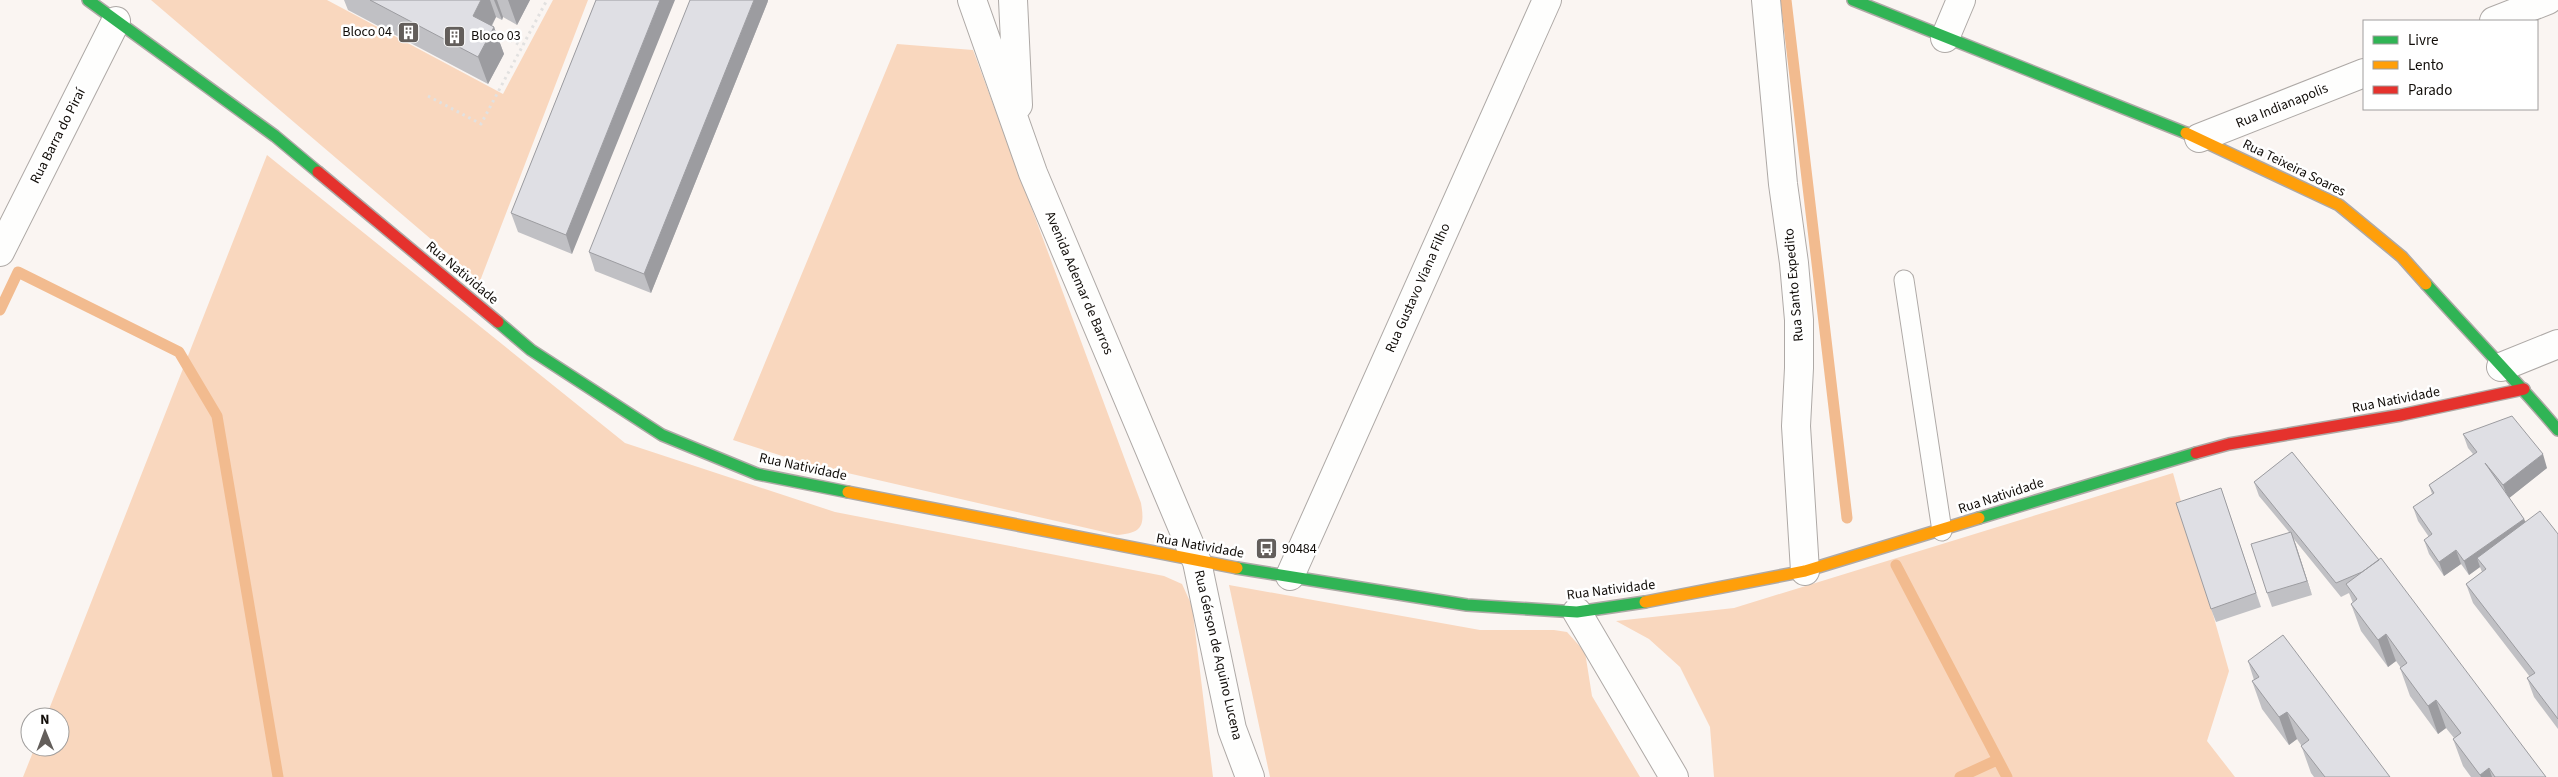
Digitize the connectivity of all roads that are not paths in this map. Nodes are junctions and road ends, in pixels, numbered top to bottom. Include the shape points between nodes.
1 (88, 0) edge
2 (972, 0) edge
3 (1013, 0) edge
4 (1547, 0) edge
5 (1766, 0) edge
6 (1853, 0) edge
7 (1961, 0) edge
8 (2548, 0) edge
9 (2497, 20) edge
10 (116, 21) junction
11 (1945, 38) junction
12 (2363, 73) edge
13 (1020, 134) junction
14 (2199, 138) junction
15 (0, 252) edge
16 (1904, 280) dead end
17 (2558, 344) edge
18 (2501, 367) junction
19 (2524, 389) junction
20 (2558, 430) edge
21 (1942, 531) junction
22 (1197, 562) junction
23 (1806, 572) junction
24 (1290, 576) junction
25 (1577, 612) junction
26 (1250, 777) edge
27 (1674, 777) edge

1 - 10 street
2 - 13 street, Avenida Ademar de Barros
3 - 13 street
4 - 24 street, Rua Gustavo Viana Filho
5 - 23 street, Rua Santo Expedito via 1782,184 1798,311 1796,426
6 - 11 street, Rua Teixeira Soares
7 - 11 street
8 - 9 street
10 - 15 street, Rua Barra do Piraí
10 - 22 street, Rua Natividade via 275,136 531,350 662,435 757,474
11 - 14 street, Rua Teixeira Soares
12 - 14 street, Rua Indianapolis
13 - 22 street, Avenida Ademar de Barros via 1033,172
14 - 18 street, Rua Teixeira Soares via 2339,205 2402,257
16 - 21 lane
17 - 18 street
18 - 19 street, Rua Teixeira Soares
19 - 20 street, Rua Teixeira Soares
19 - 21 street, Rua Natividade via 2401,415 2229,444
21 - 23 street, Rua Natividade
22 - 24 street, Rua Natividade
22 - 26 street, Rua Gérson de Aquino Lucena via 1232,729
23 - 25 street, Rua Natividade
24 - 25 street, Rua Natividade via 1467,605
25 - 27 street

